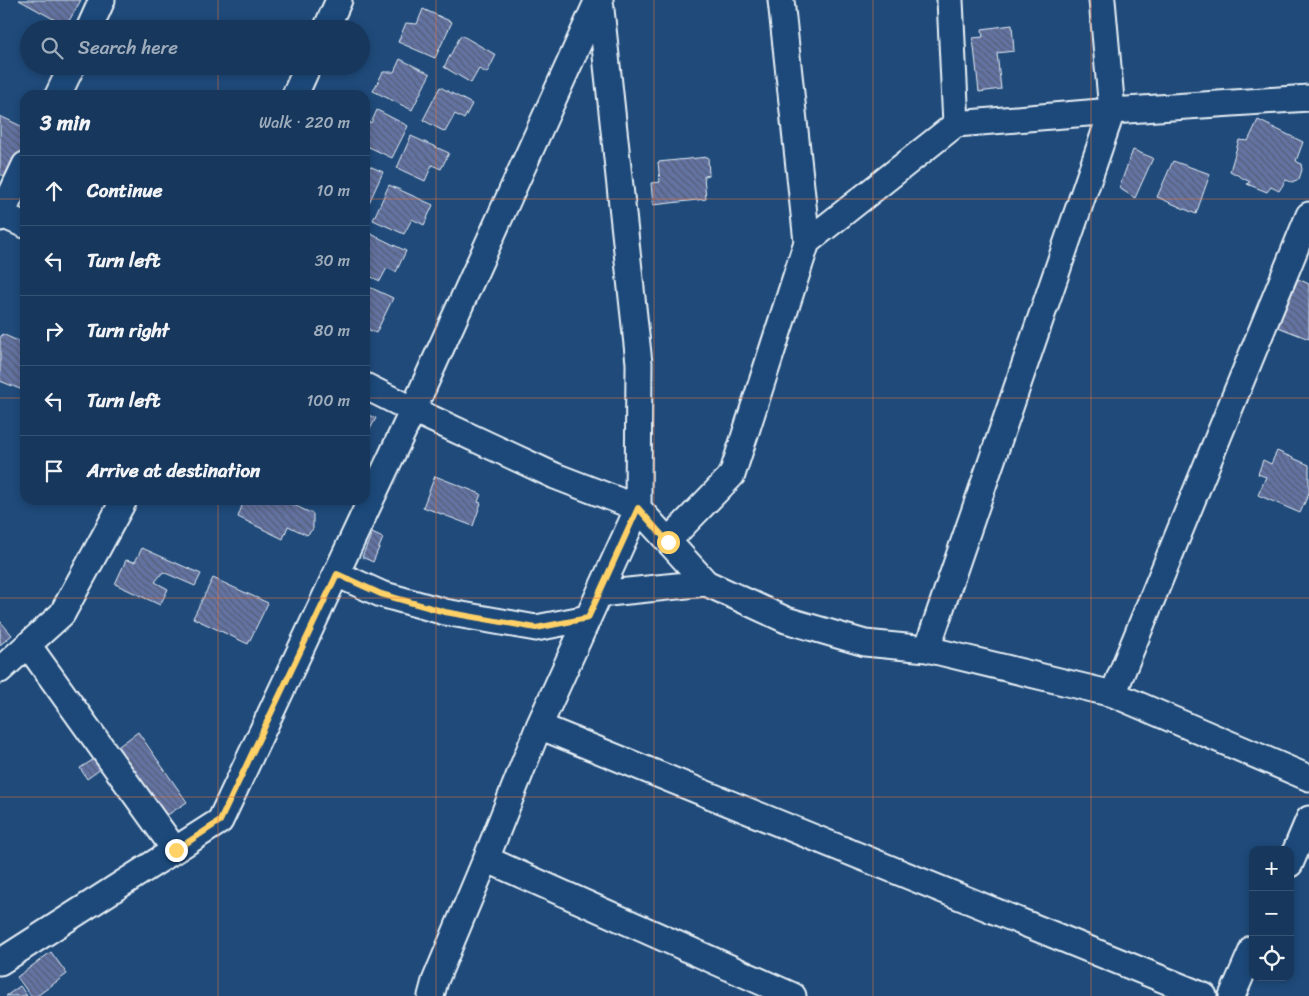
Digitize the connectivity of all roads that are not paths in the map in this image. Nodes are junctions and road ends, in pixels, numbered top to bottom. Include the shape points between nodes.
1 (102, 0) edge
2 (339, 0) edge
3 (599, 0) edge
4 (781, 0) edge
5 (950, 0) edge
6 (1102, 0) edge
7 (93, 20) edge
8 (330, 20) edge
9 (68, 75) edge
10 (304, 75) edge
11 (60, 90) edge
12 (297, 90) edge
13 (1309, 98) edge
14 (1112, 111) junction
15 (956, 124) junction
16 (20, 175) edge
17 (1309, 215) edge
18 (0, 216) edge
19 (20, 223) edge
20 (807, 242) junction
21 (370, 388) edge
22 (414, 410) junction
23 (370, 504) edge
24 (121, 505) edge
25 (369, 505) edge
26 (638, 508) junction
27 (668, 542) junction
28 (337, 574) junction
29 (706, 583) junction
30 (599, 594) junction
31 (588, 618) junction
32 (28, 645) junction
33 (927, 649) junction
34 (0, 670) edge
35 (1113, 694) junction
36 (539, 726) junction
37 (1309, 778) edge
38 (1306, 835) edge
39 (176, 850) junction
40 (1294, 857) edge
41 (486, 860) junction
42 (1249, 957) edge
43 (0, 962) edge
44 (433, 988) edge
45 (412, 996) edge
46 (793, 996) edge
47 (1204, 996) edge
48 (1232, 996) edge

1 - 7 street
2 - 8 street
3 - 22 street
3 - 26 street via 639,363
4 - 20 street
5 - 15 street
6 - 14 street
9 - 11 street
10 - 12 street
13 - 14 street
14 - 15 street
14 - 33 street
15 - 20 street
16 - 18 street
17 - 35 street
18 - 19 street
20 - 27 street via 732,475
21 - 22 street
22 - 23 street
22 - 26 street via 555,476
24 - 32 street via 62,614
25 - 28 street
26 - 27 street
26 - 30 street
27 - 29 street
28 - 31 street via 381,594 445,612 536,628
28 - 39 street via 220,821
29 - 30 street
29 - 33 street via 786,620 865,642
30 - 31 street
31 - 36 street
32 - 34 street
32 - 39 street
33 - 35 street
35 - 37 street
36 - 41 street
36 - 47 street
38 - 40 street
39 - 43 street
41 - 44 street
41 - 46 street
42 - 48 street
44 - 45 street

